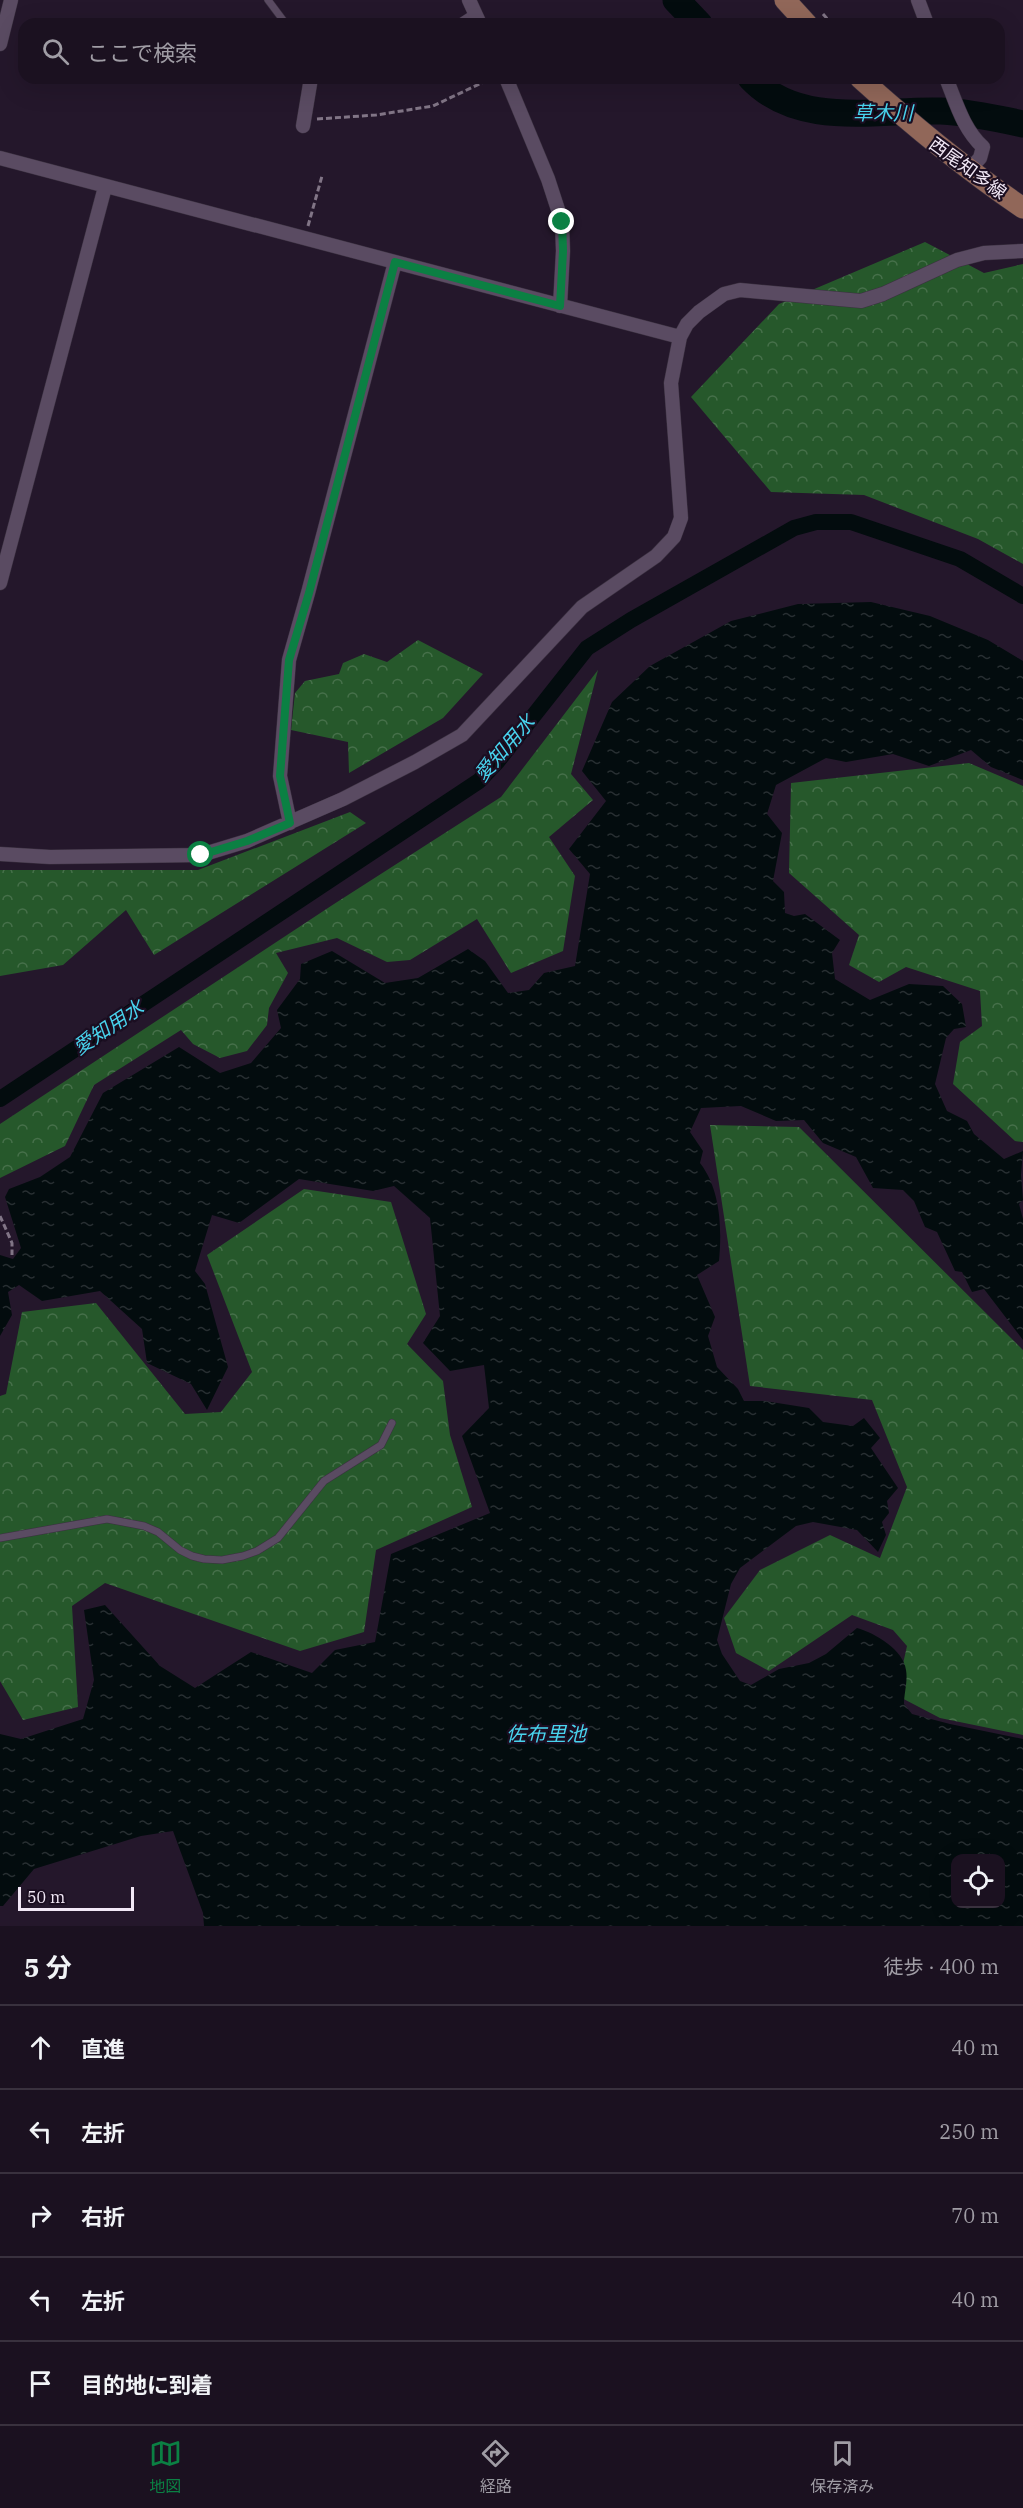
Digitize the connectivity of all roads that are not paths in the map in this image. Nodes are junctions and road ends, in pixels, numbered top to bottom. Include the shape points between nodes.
1 (11, 0) edge
2 (268, 0) edge
3 (785, 0) edge
4 (918, 0) edge
5 (282, 18) edge
6 (802, 18) edge
7 (925, 18) edge
8 (0, 44) edge
9 (310, 84) edge
10 (508, 84) edge
11 (867, 84) edge
12 (949, 84) edge
13 (304, 123) road end
14 (0, 158) edge
15 (969, 171) junction
16 (105, 187) junction
17 (1023, 208) edge
18 (1023, 251) edge
19 (395, 262) junction
20 (560, 306) junction
21 (680, 337) junction
22 (0, 582) edge
23 (290, 823) junction
24 (0, 854) edge
25 (392, 1423) dead end
26 (0, 1538) edge

1 - 8 street
2 - 5 lane
3 - 6 main road
4 - 7 street
9 - 13 street
10 - 20 street via 562,222
11 - 15 main road, 西尾知多線
12 - 15 street via 963,120 983,147
14 - 16 street
15 - 17 main road, 西尾知多線
16 - 19 street
16 - 22 street
18 - 21 street via 984,253 957,260 861,302 740,290 724,294 699,312
19 - 20 street
19 - 23 street via 289,660 280,776
20 - 21 street
21 - 23 street via 671,383 681,518 674,537 656,556 582,607 462,735
23 - 24 street via 201,855
25 - 26 lane via 381,1445 324,1482 278,1538 243,1556 222,1560 192,1556 158,1532 107,1519

